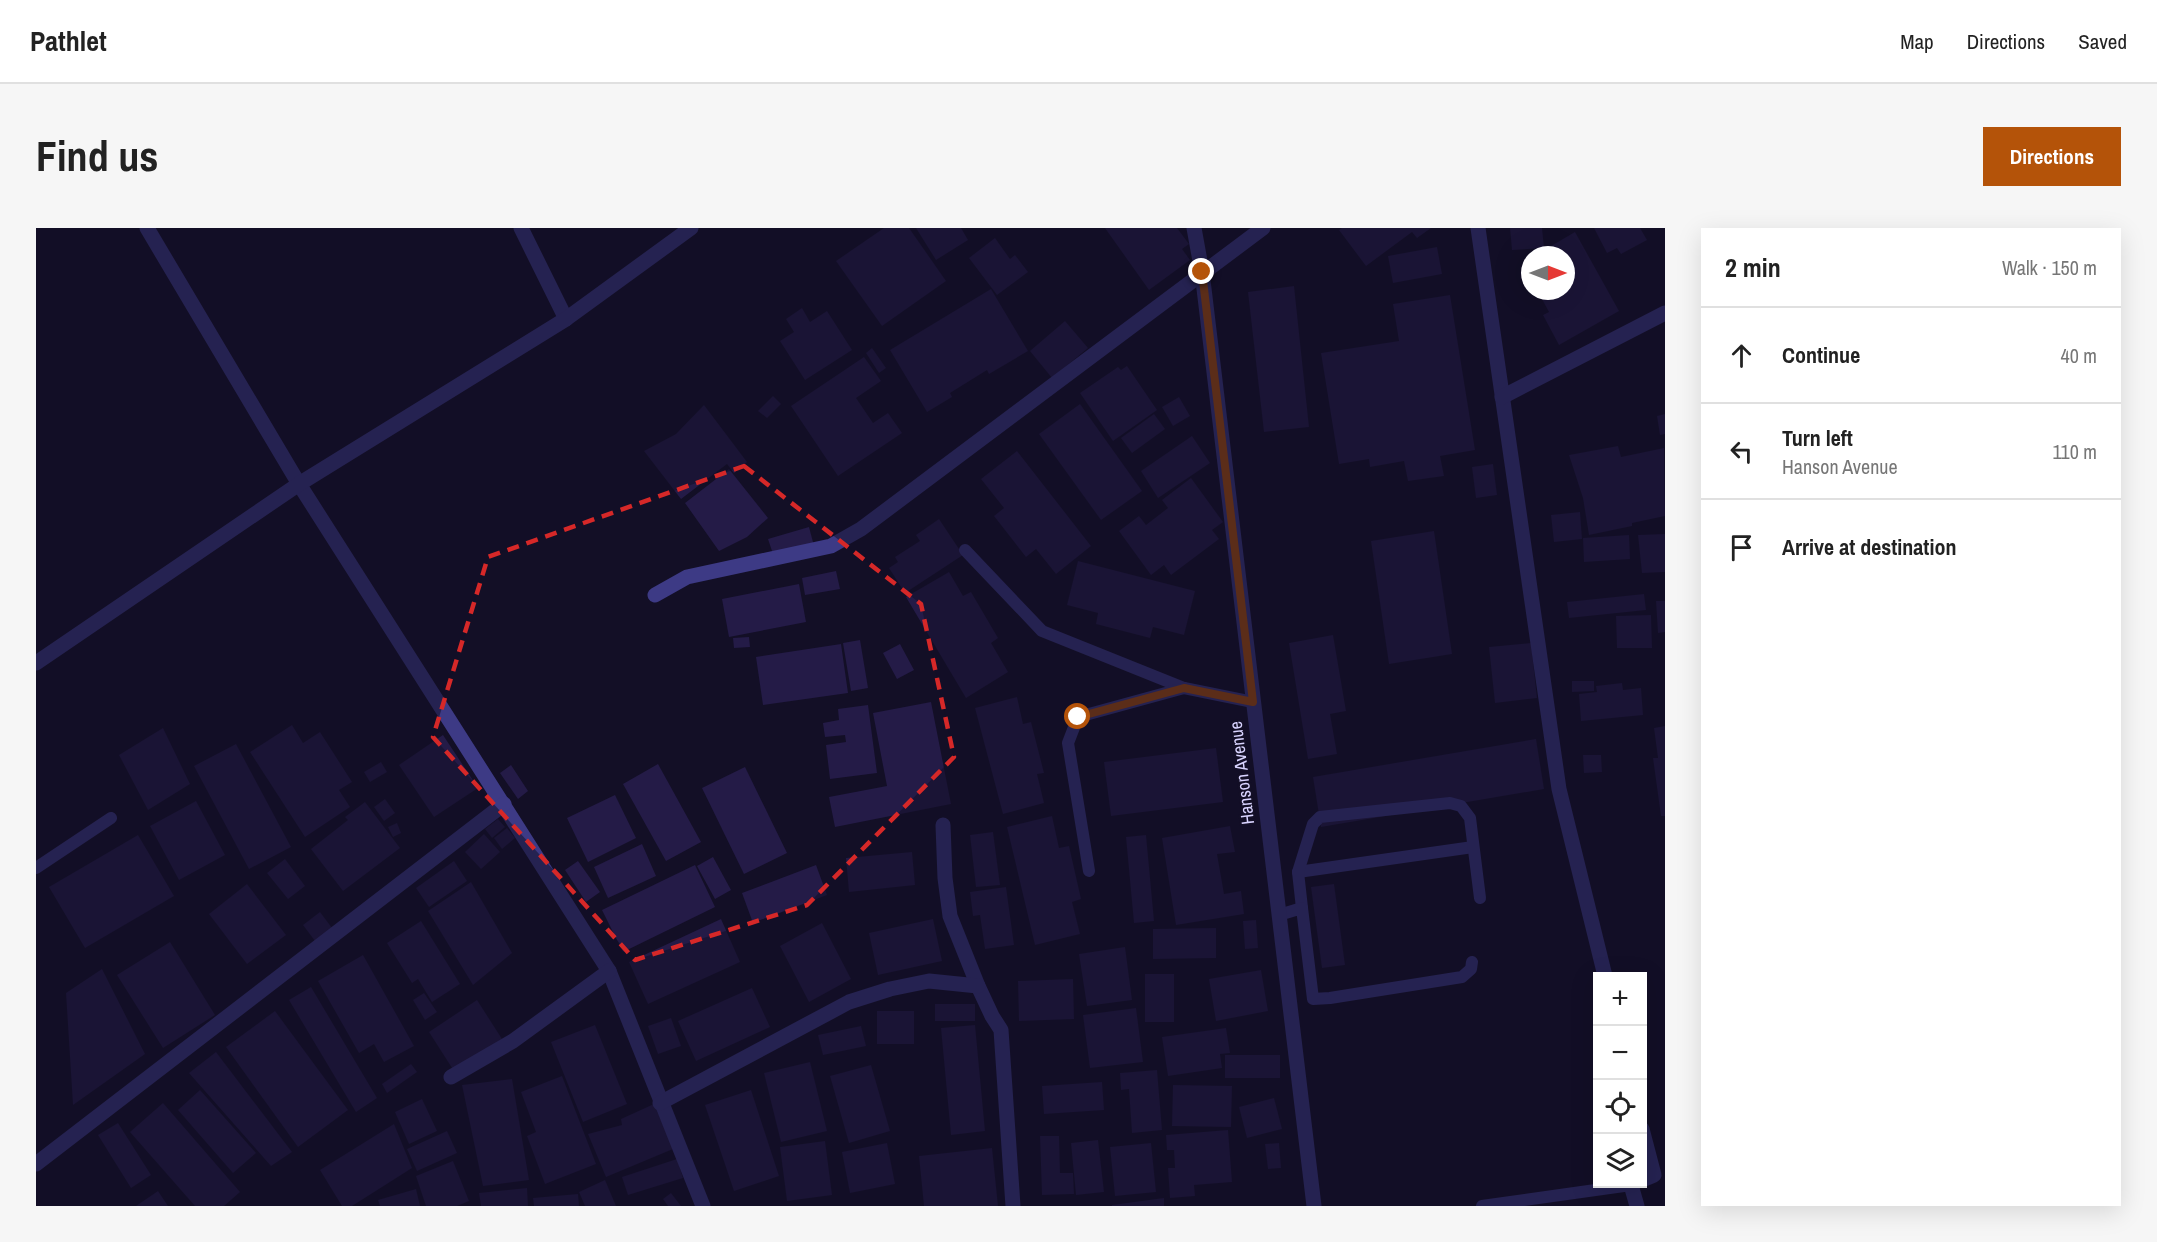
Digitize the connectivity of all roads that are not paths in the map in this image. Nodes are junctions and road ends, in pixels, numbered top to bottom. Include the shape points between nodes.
1 (147, 228) edge
2 (521, 228) edge
3 (691, 228) edge
4 (1194, 228) edge
5 (1263, 228) edge
6 (1478, 228) edge
7 (1202, 272) junction
8 (1665, 313) edge
9 (566, 319) junction
10 (1502, 397) junction
11 (299, 484) junction
12 (965, 550) dead end
13 (655, 595) dead end
14 (36, 663) edge
15 (1184, 688) junction
16 (1253, 702) junction
17 (504, 804) junction
18 (111, 818) dead end
19 (943, 825) dead end
20 (1473, 847) junction
21 (36, 868) edge
22 (1089, 871) dead end
23 (1298, 872) junction
24 (1480, 897) dead end
25 (1302, 908) junction
26 (1279, 915) junction
27 (1472, 963) dead end
28 (609, 971) junction
29 (1604, 972) edge
30 (978, 986) junction
31 (451, 1077) dead end
32 (660, 1102) junction
33 (36, 1164) edge
34 (1593, 1188) edge
35 (1642, 1188) edge
36 (703, 1206) edge
37 (1013, 1206) edge
38 (1314, 1206) edge
39 (1482, 1206) edge
40 (1636, 1206) edge

1 - 11 street
2 - 9 street
3 - 9 street
4 - 7 street, Hanson Avenue
5 - 7 street
6 - 10 street
7 - 13 street via 861,529 831,546 687,577
7 - 16 street, Hanson Avenue
8 - 10 street
9 - 11 street
10 - 29 street via 1559,789
11 - 14 street
11 - 17 street
12 - 15 lane via 1042,631
15 - 16 lane
15 - 22 lane via 1078,717 1068,743
16 - 26 street, Hanson Avenue
17 - 28 street
17 - 33 street
18 - 21 lane
19 - 30 street via 950,916
20 - 23 lane
20 - 23 lane via 1470,818 1461,806 1450,803 1320,817 1313,824
20 - 24 lane
23 - 25 lane
25 - 26 lane
25 - 27 lane via 1313,999 1462,977
26 - 38 street, Hanson Avenue
28 - 31 street via 513,1041
28 - 32 street
30 - 32 street via 929,981 849,1002
30 - 37 street via 1001,1030
32 - 36 street
34 - 39 lane
35 - 40 street

